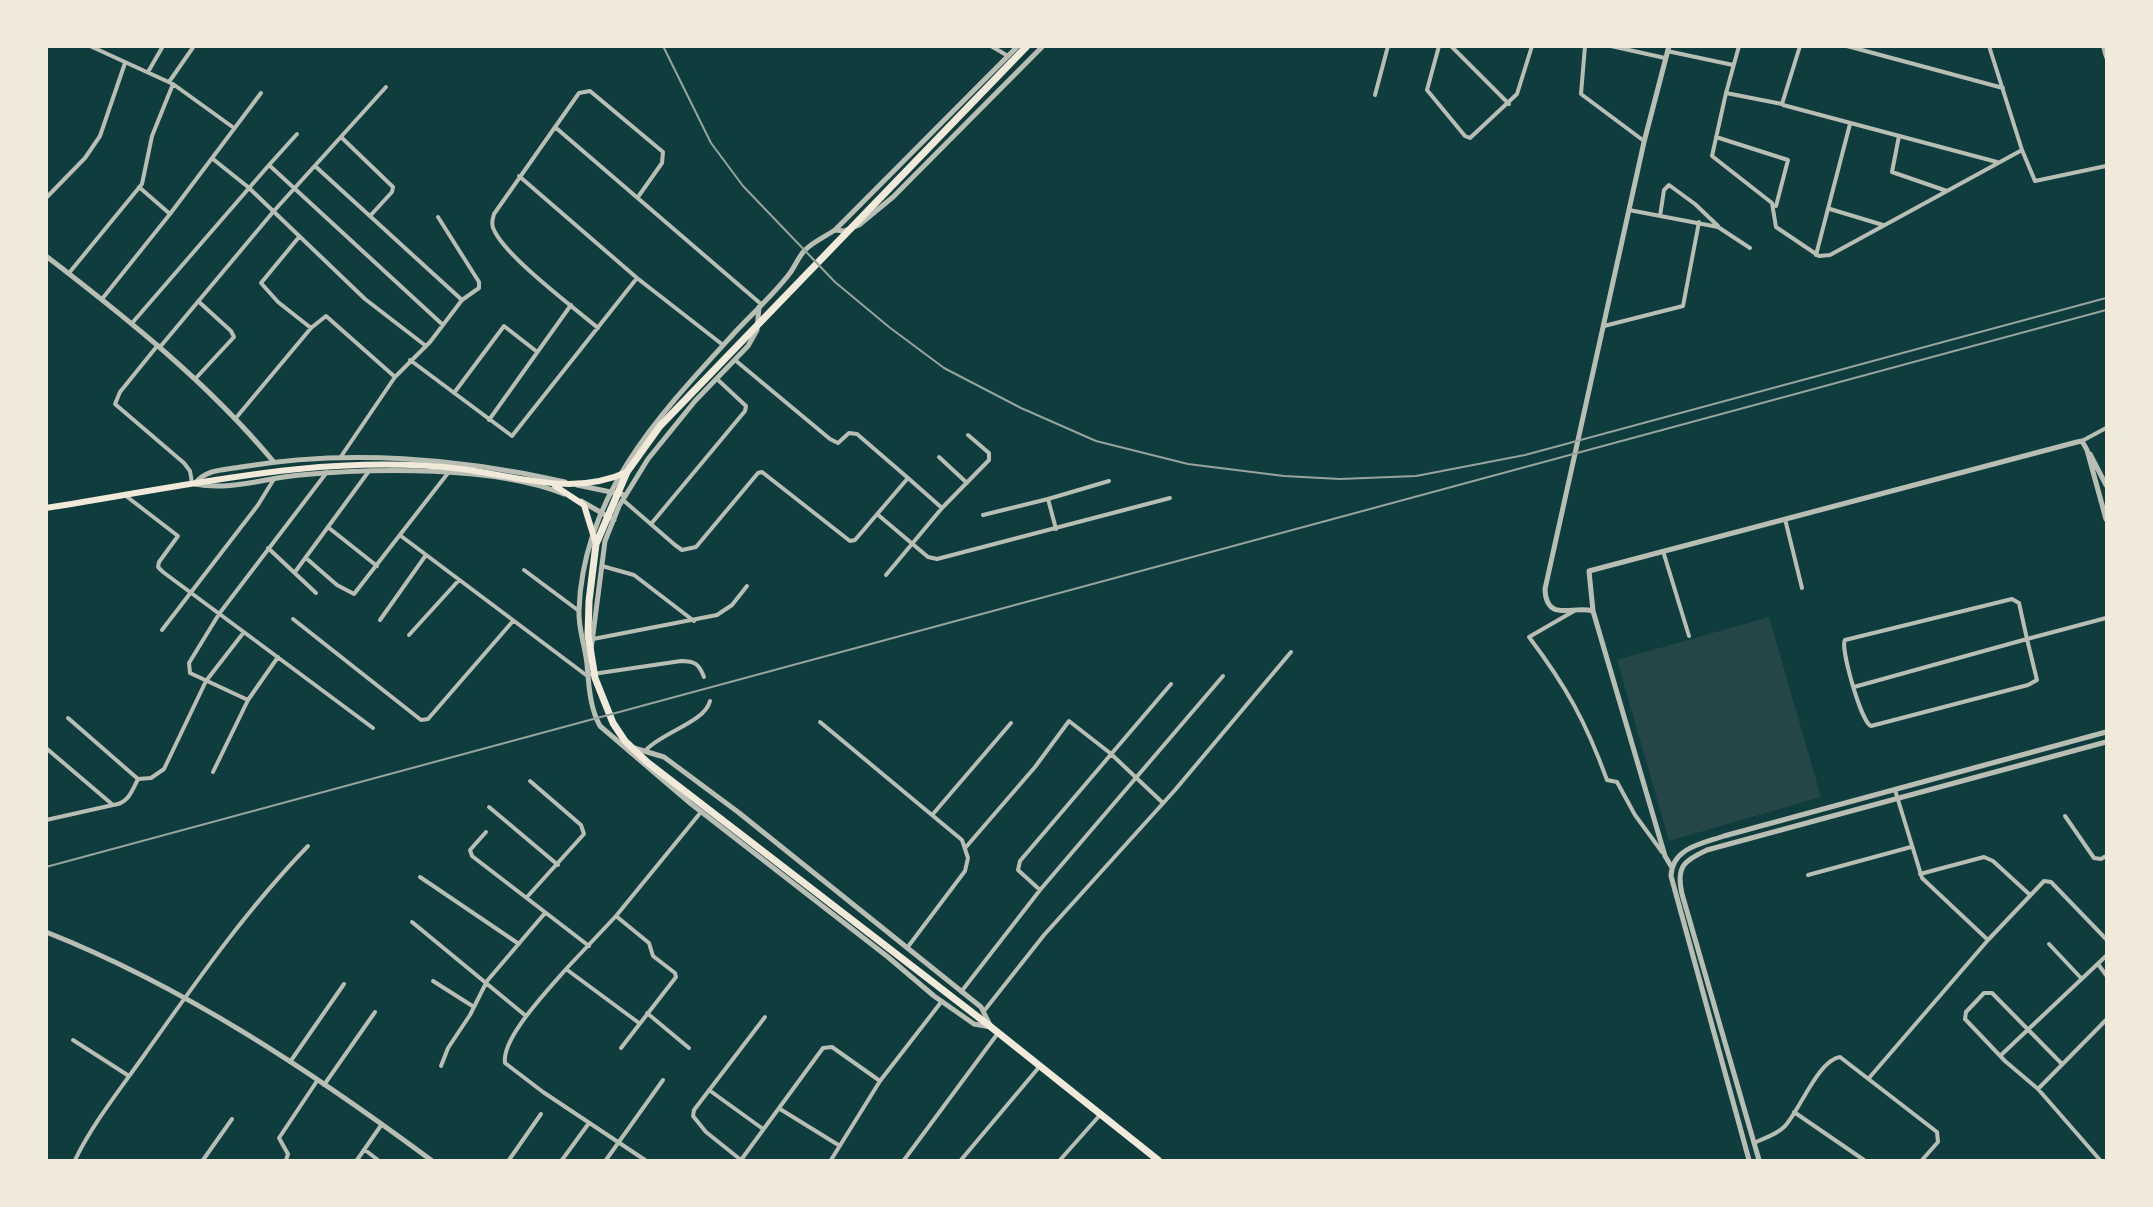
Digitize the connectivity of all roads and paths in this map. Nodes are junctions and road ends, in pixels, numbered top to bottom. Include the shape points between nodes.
1 (90, 46) edge
2 (163, 46) edge
3 (194, 46) edge
4 (991, 46) edge
5 (1018, 46) edge
6 (1027, 46) edge
7 (1043, 46) edge
8 (1388, 46) edge
9 (1438, 46) edge
10 (1451, 46) edge
11 (1532, 46) edge
12 (1585, 46) edge
13 (1611, 46) edge
14 (1739, 46) edge
15 (1800, 46) edge
16 (1847, 46) edge
17 (1989, 46) edge
18 (2103, 46) edge
19 (1668, 49) edge
20 (1008, 56) junction
21 (2106, 57) edge
22 (1665, 58) junction
23 (125, 63) junction
24 (1733, 65) junction
25 (148, 72) junction
26 (171, 83) junction
27 (386, 87) dead end
28 (2003, 88) junction
29 (261, 93) dead end
30 (1726, 93) junction
31 (1375, 95) dead end
32 (1509, 104) junction
33 (1782, 104) junction
34 (1850, 124) junction
35 (555, 127) junction
36 (234, 128) junction
37 (297, 134) dead end
38 (1899, 136) junction
39 (342, 137) junction
40 (1716, 137) junction
41 (1644, 142) junction
42 (2022, 150) junction
43 (213, 159) junction
44 (1997, 162) junction
45 (269, 165) junction
46 (315, 166) junction
47 (2106, 166) edge
48 (519, 176) junction
49 (139, 187) junction
50 (248, 187) junction
51 (294, 190) junction
52 (1947, 191) junction
53 (638, 197) junction
54 (46, 198) edge
55 (1775, 208) junction
56 (1830, 209) junction
57 (1629, 210) junction
58 (273, 212) junction
59 (170, 214) junction
60 (1660, 216) junction
61 (369, 217) junction
62 (438, 217) dead end
63 (1699, 222) junction
64 (1882, 225) junction
65 (1718, 226) junction
66 (835, 230) junction
67 (299, 237) junction
68 (1750, 248) dead end
69 (1816, 255) junction
70 (46, 256) edge
71 (69, 273) junction
72 (638, 278) junction
73 (102, 299) junction
74 (462, 300) junction
75 (198, 301) junction
76 (571, 305) junction
77 (760, 305) junction
78 (133, 322) junction
79 (443, 325) junction
80 (1603, 326) junction
81 (311, 328) junction
82 (598, 328) junction
83 (723, 345) junction
84 (159, 346) junction
85 (426, 346) junction
86 (536, 351) junction
87 (410, 360) junction
88 (735, 360) junction
89 (394, 377) junction
90 (196, 378) junction
91 (717, 379) junction
92 (454, 393) junction
93 (236, 419) junction
94 (489, 420) junction
95 (2106, 428) edge
96 (968, 435) dead end
97 (2082, 441) junction
98 (2087, 450) junction
99 (939, 457) dead end
100 (340, 458) junction
101 (273, 461) junction
102 (369, 470) junction
103 (327, 472) junction
104 (627, 472) junction
105 (448, 473) junction
106 (274, 478) junction
107 (908, 478) junction
108 (1109, 481) dead end
109 (967, 483) junction
110 (193, 484) junction
111 (555, 485) junction
112 (2106, 486) edge
113 (610, 492) junction
114 (126, 496) junction
115 (624, 497) junction
116 (1170, 498) dead end
117 (1048, 499) junction
118 (46, 508) edge
119 (942, 508) junction
120 (601, 512) junction
121 (877, 514) junction
122 (983, 515) dead end
123 (1785, 518) junction
124 (2106, 519) edge
125 (614, 520) junction
126 (651, 524) junction
127 (329, 528) junction
128 (1056, 528) junction
129 (401, 536) junction
130 (596, 544) junction
131 (912, 544) junction
132 (268, 548) junction
133 (1663, 550) junction
134 (426, 555) junction
135 (306, 558) junction
136 (377, 566) junction
137 (601, 566) junction
138 (524, 570) dead end
139 (295, 572) junction
140 (886, 575) dead end
141 (459, 579) junction
142 (747, 586) dead end
143 (1802, 588) dead end
144 (189, 592) junction
145 (316, 593) dead end
146 (579, 611) junction
147 (1575, 611) junction
148 (1593, 611) junction
149 (219, 614) junction
150 (2106, 618) edge
151 (293, 619) dead end
152 (380, 620) dead end
153 (513, 621) junction
154 (694, 621) junction
155 (162, 630) dead end
156 (244, 632) junction
157 (409, 635) dead end
158 (1689, 636) dead end
159 (593, 639) junction
160 (2027, 639) junction
161 (1291, 652) dead end
162 (278, 657) junction
163 (587, 663) junction
164 (586, 675) junction
165 (1223, 676) dead end
166 (704, 677) dead end
167 (206, 681) junction
168 (1171, 684) dead end
169 (1854, 687) junction
170 (248, 700) junction
171 (710, 701) dead end
172 (68, 718) dead end
173 (820, 722) dead end
174 (1011, 723) dead end
175 (374, 728) dead end
176 (2106, 732) edge
177 (2106, 742) edge
178 (626, 747) junction
179 (46, 748) edge
180 (646, 750) junction
181 (1110, 753) junction
182 (2004, 760) junction
183 (2007, 769) junction
184 (213, 772) dead end
185 (1136, 777) junction
186 (138, 779) junction
187 (530, 781) dead end
188 (1895, 789) junction
189 (1898, 798) junction
190 (1163, 802) junction
191 (1848, 802) junction
192 (113, 804) junction
193 (489, 807) dead end
194 (1850, 811) junction
195 (701, 812) junction
196 (933, 814) junction
197 (2065, 816) dead end
198 (46, 820) edge
199 (486, 832) dead end
200 (308, 846) dead end
201 (1911, 847) junction
202 (966, 848) junction
203 (2106, 855) edge
204 (1665, 856) junction
205 (558, 865) junction
206 (1671, 866) junction
207 (1920, 874) junction
208 (1808, 875) dead end
209 (420, 877) dead end
210 (1040, 890) junction
211 (2029, 894) junction
212 (527, 897) junction
213 (545, 913) junction
214 (616, 916) junction
215 (412, 922) dead end
216 (46, 932) edge
217 (2106, 939) edge
218 (1988, 940) junction
219 (519, 944) junction
220 (2049, 944) dead end
221 (589, 946) junction
222 (907, 948) junction
223 (2106, 956) edge
224 (2098, 964) junction
225 (566, 969) junction
226 (2106, 975) edge
227 (2081, 978) junction
228 (433, 981) dead end
229 (487, 981) junction
230 (344, 984) dead end
231 (961, 992) junction
232 (185, 998) junction
233 (942, 1001) junction
234 (474, 1007) junction
235 (984, 1011) junction
236 (375, 1012) dead end
237 (647, 1013) junction
238 (526, 1016) junction
239 (765, 1017) dead end
240 (2106, 1020) edge
241 (639, 1023) junction
242 (991, 1027) junction
243 (2027, 1028) junction
244 (998, 1033) junction
245 (73, 1040) dead end
246 (621, 1048) dead end
247 (689, 1048) dead end
248 (2000, 1056) junction
249 (290, 1062) junction
250 (2061, 1063) junction
251 (441, 1066) dead end
252 (1040, 1066) junction
253 (129, 1076) junction
254 (1869, 1078) junction
255 (663, 1080) dead end
256 (880, 1080) junction
257 (317, 1081) junction
258 (324, 1086) junction
259 (2038, 1089) junction
260 (709, 1090) junction
261 (780, 1109) junction
262 (1794, 1112) junction
263 (541, 1114) dead end
264 (1100, 1114) junction
265 (232, 1119) dead end
266 (589, 1123) junction
267 (382, 1124) junction
268 (763, 1129) junction
269 (619, 1143) junction
270 (1753, 1143) junction
271 (840, 1146) junction
272 (365, 1150) junction
273 (741, 1160) edge
274 (75, 1161) edge
275 (203, 1161) edge
276 (286, 1161) edge
277 (357, 1161) edge
278 (378, 1161) edge
279 (431, 1161) edge
280 (509, 1161) edge
281 (562, 1161) edge
282 (606, 1161) edge
283 (645, 1161) edge
284 (831, 1161) edge
285 (904, 1161) edge
286 (962, 1161) edge
287 (1060, 1161) edge
288 (1158, 1161) edge
289 (1749, 1161) edge
290 (1759, 1161) edge
291 (1864, 1161) edge
292 (1922, 1161) edge
293 (2100, 1161) edge

1 - 23 street
2 - 25 street
3 - 26 street
4 - 20 street
5 - 20 street
6 - 104 main road via 660,426
7 - 66 street via 893,197 859,225
8 - 31 street
9 - 32 street via 1427,90 1466,136 1475,136
10 - 32 street
11 - 32 street via 1517,94
12 - 41 street via 1581,94
13 - 22 street
14 - 24 street
15 - 33 street
16 - 28 street
17 - 28 street
18 - 21 street
19 - 22 street
19 - 24 street
20 - 66 street
22 - 41 street
23 - 25 street
23 - 54 street via 100,136 85,158
24 - 30 street
25 - 26 street
26 - 36 street
26 - 49 street
27 - 39 street
28 - 42 street
29 - 36 street
30 - 33 street
30 - 40 street
33 - 34 street
34 - 38 street
34 - 56 street
35 - 48 street
35 - 53 street
35 - 53 street via 579,93 590,91 661,149 662,163
36 - 43 street
37 - 45 street
38 - 44 street
38 - 52 street via 1892,172
39 - 46 street
39 - 61 street via 393,186
40 - 55 street via 1714,159
40 - 55 street via 1788,160
41 - 57 street
42 - 44 street
42 - 47 street via 2031,177 2039,182
43 - 50 street
43 - 59 street
44 - 52 street
45 - 50 street
45 - 51 street
46 - 51 street
46 - 61 street
48 - 72 street
48 - 76 street via 494,214 495,232 513,254
49 - 59 street
49 - 71 street
50 - 58 street
50 - 78 street
51 - 58 street
51 - 79 street
52 - 64 street
53 - 77 street
55 - 69 street via 1776,227
56 - 64 street
56 - 69 street
57 - 60 street
57 - 80 street
58 - 67 street
58 - 75 street
59 - 73 street
60 - 63 street
60 - 65 street via 1664,190 1669,185
61 - 74 street
62 - 74 street via 479,282 479,288
63 - 65 street
63 - 80 street via 1683,306
64 - 69 street via 1830,255
65 - 68 street
66 - 77 street via 805,250
67 - 81 street via 261,283
67 - 85 street via 365,299
70 - 71 street
71 - 73 street
72 - 82 street
72 - 83 street
73 - 78 street
74 - 79 street
75 - 84 street
75 - 90 street via 234,338
76 - 82 street
76 - 86 street
77 - 83 street
77 - 88 street via 753,338
78 - 84 street
79 - 85 street
80 - 147 street via 1545,589 1545,599 1553,608
81 - 89 street via 326,316
81 - 93 street
82 - 94 street via 514,435 509,436
83 - 113 street via 640,442
84 - 90 street
84 - 110 street via 120,392 115,404 184,464
85 - 87 street
86 - 92 street via 504,326
86 - 94 street
87 - 89 street
87 - 92 street
88 - 91 street
88 - 107 street via 830,439 838,443 849,433 857,434
89 - 100 street
90 - 93 street
91 - 115 street via 648,459
91 - 126 street via 740,399 745,411
92 - 94 street
93 - 101 street
95 - 97 street
96 - 109 street via 990,456
97 - 98 street
97 - 123 street
98 - 112 street
98 - 124 street
99 - 109 street
100 - 101 street
100 - 113 street via 444,463 532,475
101 - 110 street via 208,473
102 - 103 street
102 - 105 street
102 - 127 street
103 - 106 street
103 - 132 street
104 - 111 main road via 584,484
104 - 130 main road
105 - 120 street via 549,488
105 - 129 street
106 - 110 street via 221,486
106 - 144 street via 258,505
107 - 119 street
107 - 121 street
108 - 117 street
109 - 119 street
110 - 111 main road via 338,466 394,464 462,469
110 - 114 main road
111 - 130 main road via 584,505
113 - 115 street
113 - 120 street
114 - 118 main road
114 - 144 street via 177,533 158,567
115 - 125 street
115 - 126 street
116 - 128 street
117 - 122 street
117 - 128 street
119 - 131 street
120 - 125 street
120 - 146 street via 583,568
121 - 126 street via 855,540 846,540 762,472 696,547 682,550
121 - 131 street
123 - 133 street
123 - 143 street
125 - 137 street via 605,540
127 - 135 street
127 - 136 street
128 - 131 street via 937,559
129 - 134 street
129 - 136 street
130 - 242 main road via 588,635 595,678 625,741 647,762
131 - 140 street
132 - 139 street
132 - 149 street
133 - 148 street via 1589,572
133 - 158 street
134 - 141 street
134 - 152 street
135 - 136 street via 351,594 359,590
135 - 139 street
137 - 154 street via 634,575
137 - 159 street
138 - 146 street
139 - 145 street
141 - 153 street
141 - 157 street
142 - 154 street via 724,611
144 - 149 street
144 - 155 street
146 - 163 street via 580,639
147 - 148 street
147 - 204 street via 1529,637 1574,701 1607,780 1617,782
148 - 204 street
149 - 156 street
149 - 167 street via 189,663 190,673
150 - 160 street
151 - 153 street via 422,720 442,705
153 - 164 street
154 - 159 street
156 - 162 street
156 - 167 street
159 - 163 street
160 - 169 street
160 - 169 street via 2037,680 2028,685 1871,726 1864,722
160 - 169 street via 2019,603 2012,599 1845,640 1843,648
161 - 190 street
162 - 170 street
162 - 175 street
163 - 164 street
164 - 166 street via 693,661
164 - 178 street via 595,720
165 - 185 street
167 - 170 street
167 - 186 street via 164,769 151,778
168 - 181 street
170 - 184 street
171 - 180 street via 705,712
172 - 186 street
173 - 196 street
174 - 196 street
176 - 182 street
177 - 183 street
178 - 180 street
178 - 195 street
179 - 192 street
180 - 222 street via 664,757 738,812
181 - 185 street
181 - 202 street via 1073,721 1066,723 1035,767
181 - 210 street via 1020,861 1018,870
182 - 183 street
182 - 188 street
183 - 189 street
185 - 190 street
185 - 210 street
186 - 192 street via 123,802
187 - 205 street via 583,830 582,838
188 - 189 street
188 - 191 street
189 - 194 street
189 - 201 street
190 - 235 street via 1044,935
191 - 194 street
191 - 206 street via 1697,845 1677,856
192 - 198 street
193 - 205 street
194 - 270 street via 1707,850 1681,867 1682,894
195 - 214 street
195 - 233 street
196 - 202 street
197 - 203 street via 2094,858
199 - 212 street via 470,853
200 - 232 street via 246,915
201 - 207 street
201 - 208 street
202 - 222 street via 965,871
204 - 206 street
205 - 212 street
206 - 289 street via 1697,981
207 - 211 street via 1984,856
207 - 218 street via 1937,895
209 - 219 street
210 - 231 street
211 - 217 street via 2044,881 2050,882
211 - 218 street
212 - 213 street
213 - 219 street
213 - 221 street
214 - 221 street
214 - 237 street via 649,943 653,956 676,975
215 - 229 street
216 - 232 street
218 - 254 street
219 - 229 street
220 - 227 street
221 - 225 street
222 - 231 street
223 - 224 street
224 - 226 street
224 - 227 street
225 - 238 street
225 - 241 street
227 - 243 street
228 - 234 street
229 - 234 street
229 - 238 street
230 - 249 street
231 - 235 street
232 - 249 street
232 - 253 street
233 - 242 street via 974,1024
233 - 256 street
234 - 251 street
235 - 242 street
236 - 258 street
237 - 241 street
237 - 247 street
238 - 266 street via 505,1053 505,1063
239 - 260 street
240 - 250 street
241 - 246 street
242 - 244 main road
243 - 248 street
243 - 248 street via 1990,992 1984,993 1966,1012 1965,1019
243 - 250 street
244 - 252 main road
244 - 285 street
245 - 253 street
248 - 259 street
249 - 257 street
250 - 259 street
252 - 264 main road
252 - 286 street
253 - 274 street
254 - 262 street via 1846,1059 1836,1057
254 - 292 street via 1937,1132 1940,1139
255 - 269 street
256 - 261 street via 823,1048
256 - 271 street
257 - 258 street
257 - 276 street via 280,1136 288,1154
258 - 267 street
259 - 293 street
260 - 268 street
260 - 273 street via 694,1110 694,1120
261 - 268 street
261 - 271 street
262 - 270 street via 1782,1129
262 - 291 street
263 - 280 street
264 - 287 street
264 - 288 main road
265 - 275 street
266 - 269 street
266 - 281 street
267 - 272 street
267 - 279 street
268 - 273 street
269 - 282 street
269 - 283 street
270 - 290 street
271 - 284 street
272 - 277 street
272 - 278 street

